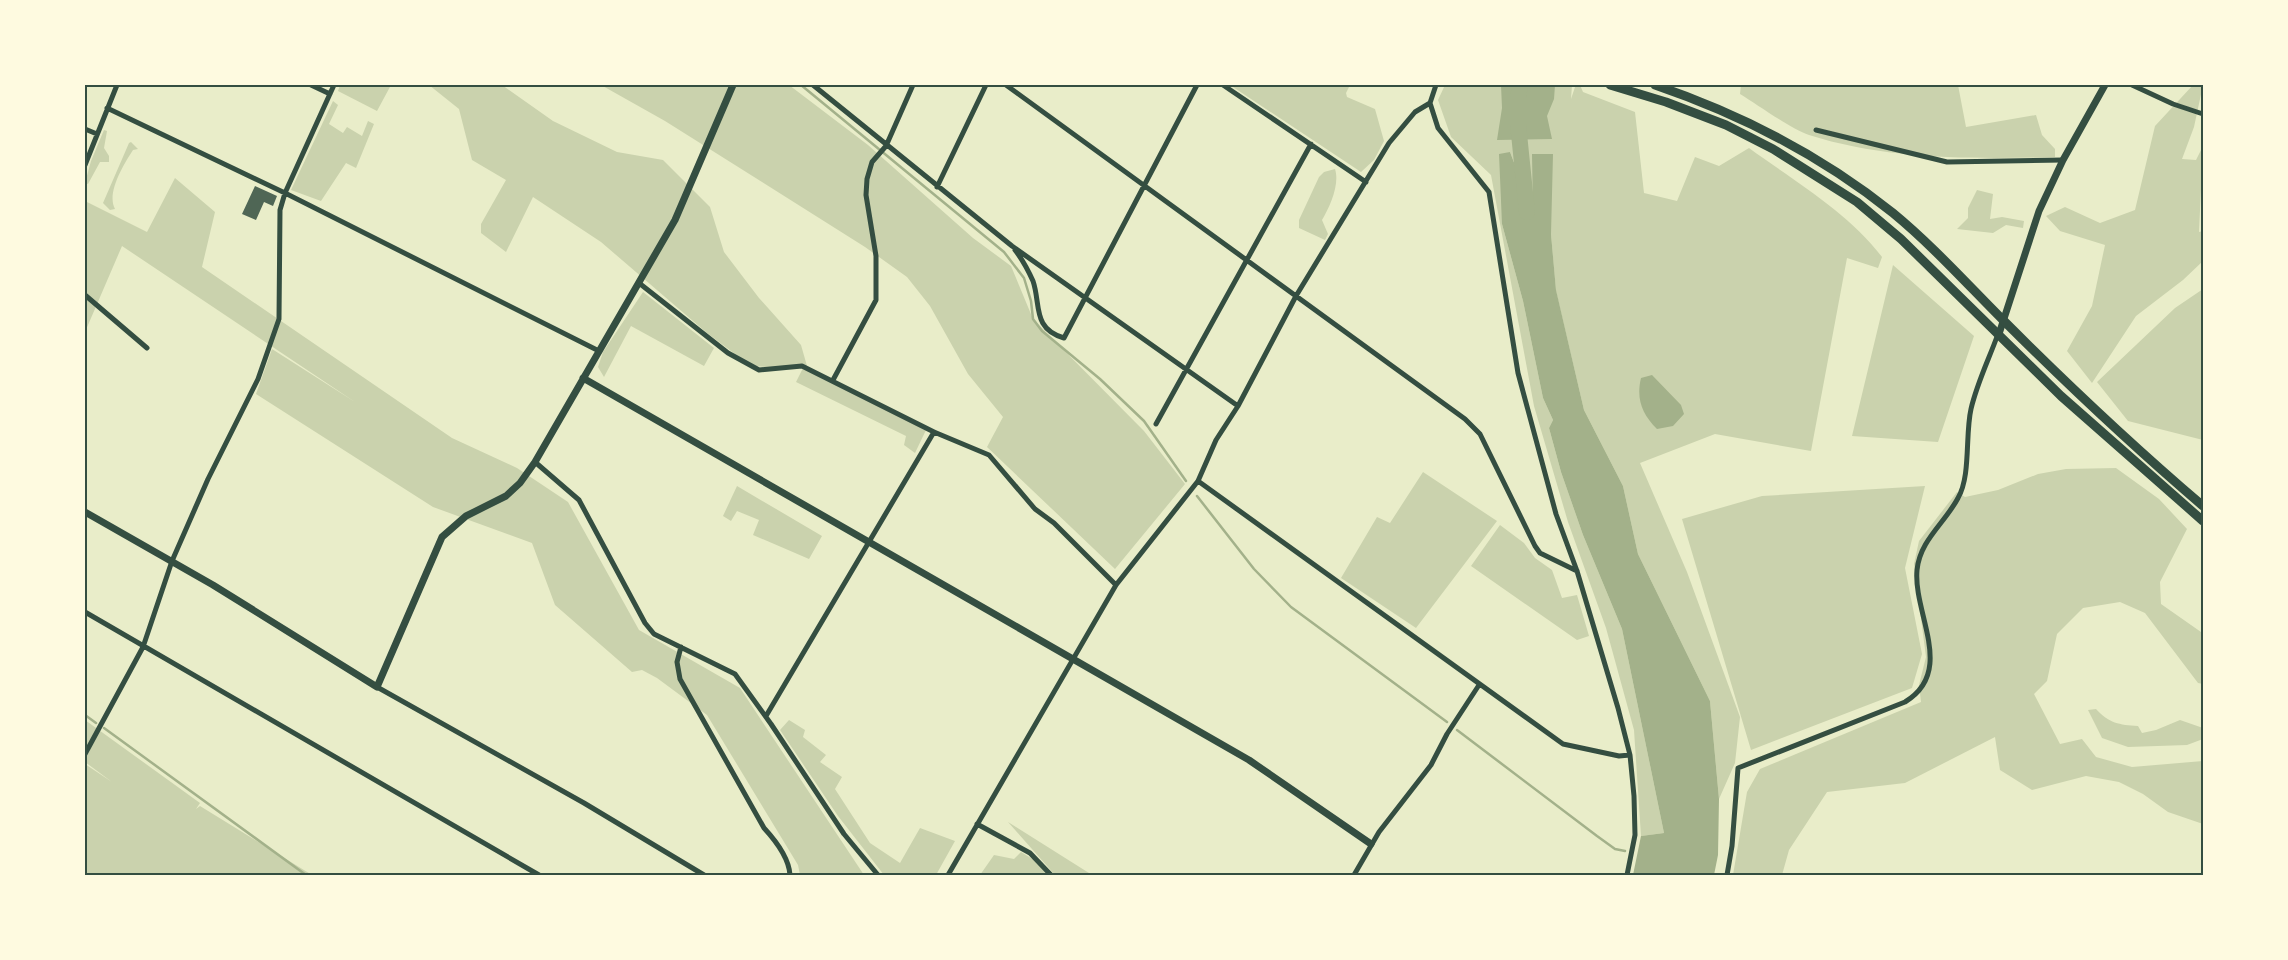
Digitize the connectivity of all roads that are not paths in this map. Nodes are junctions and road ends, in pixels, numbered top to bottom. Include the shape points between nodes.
1 (117, 85) edge
2 (311, 85) edge
3 (334, 85) edge
4 (733, 85) edge
5 (813, 85) edge
6 (913, 85) edge
7 (986, 85) edge
8 (1006, 85) edge
9 (1197, 85) edge
10 (1224, 85) edge
11 (1436, 85) edge
12 (1610, 85) edge
13 (1655, 85) edge
14 (2105, 85) edge
15 (2132, 85) edge
16 (330, 94) junction
17 (1430, 103) junction
18 (107, 108) junction
19 (2203, 114) edge
20 (85, 129) edge
21 (1816, 130) dead end
22 (97, 134) junction
23 (1310, 144) junction
24 (886, 146) junction
25 (2062, 160) junction
26 (85, 165) edge
27 (1366, 182) junction
28 (1144, 186) junction
29 (937, 187) junction
30 (285, 194) junction
31 (1012, 246) junction
32 (1246, 260) junction
33 (639, 282) junction
34 (85, 295) edge
35 (1296, 296) junction
36 (1085, 298) junction
37 (2002, 320) junction
38 (1999, 334) junction
39 (147, 348) dead end
40 (599, 351) junction
41 (1186, 370) junction
42 (583, 378) junction
43 (833, 380) junction
44 (1238, 406) junction
45 (1156, 424) dead end
46 (934, 432) junction
47 (535, 462) junction
48 (1198, 481) junction
49 (2203, 506) edge
50 (85, 512) edge
51 (2203, 521) edge
52 (869, 542) junction
53 (172, 561) junction
54 (1577, 571) junction
55 (1116, 585) junction
56 (85, 612) edge
57 (142, 647) junction
58 (681, 647) junction
59 (1073, 658) junction
60 (1479, 685) junction
61 (377, 687) junction
62 (766, 716) junction
63 (85, 754) edge
64 (1630, 754) junction
65 (977, 824) junction
66 (1371, 844) junction
67 (540, 875) edge
68 (704, 875) edge
69 (790, 875) edge
70 (878, 875) edge
71 (948, 875) edge
72 (1051, 875) edge
73 (1354, 875) edge
74 (1627, 875) edge
75 (1727, 875) edge

1 - 18 street
2 - 16 street
3 - 16 street
4 - 33 street via 674,220
5 - 24 street
6 - 24 street
7 - 29 street
8 - 28 street
9 - 28 street
10 - 23 street
11 - 17 street
12 - 38 highway via 1726,125 1816,175 1857,202 1901,239
13 - 37 highway via 1701,101 1780,138 1851,182 1924,240
14 - 25 street
15 - 19 street
16 - 30 street
17 - 27 street via 1415,112 1401,128
17 - 54 street via 1438,128 1488,192 1518,373 1556,514
18 - 22 street
18 - 30 street
20 - 22 street
21 - 25 street via 1947,162
22 - 26 street
23 - 27 street
23 - 32 street
24 - 29 street
24 - 43 street via 872,162 866,179 876,256 876,300
25 - 37 street via 2039,211
27 - 35 street
28 - 32 street
28 - 36 street
29 - 31 street
30 - 40 street
30 - 53 street via 278,230 279,318 258,379
31 - 36 street
31 - 36 street via 1033,282 1039,318 1055,335 1064,338
32 - 35 street
32 - 41 street
33 - 40 street
33 - 43 street via 728,353 759,370 802,366
34 - 39 street
35 - 44 street
35 - 54 street via 1465,419 1480,434 1540,553
36 - 41 street
37 - 38 street
37 - 49 highway via 2149,460
38 - 51 highway via 2061,396
38 - 75 street via 1973,402 1964,483 1959,498 1926,541 1919,557 1918,586 1931,656 1930,670 1924,683 1916,696 1905,702 1738,768
40 - 42 street
41 - 44 street
41 - 45 street
42 - 47 street
42 - 52 street
43 - 46 street
44 - 48 street via 1216,440
46 - 52 street
46 - 55 street via 989,456 1034,509 1054,523
47 - 58 street via 579,500 645,623 654,634
47 - 61 street via 506,496 466,516 442,537
48 - 55 street
48 - 60 street
50 - 53 street
52 - 59 street
52 - 62 street
53 - 57 street
53 - 61 street
54 - 64 street
55 - 59 street
56 - 57 street
57 - 63 street
57 - 67 street
58 - 62 street via 735,674
58 - 69 street via 678,662 680,679 764,828 776,841 790,868
59 - 65 street
59 - 66 street via 1249,760
60 - 64 street via 1563,744 1619,756
60 - 66 street via 1431,765
61 - 68 street via 584,803
62 - 70 street via 844,834
64 - 74 street via 1635,835
65 - 71 street
65 - 72 street via 1030,853
66 - 73 street

